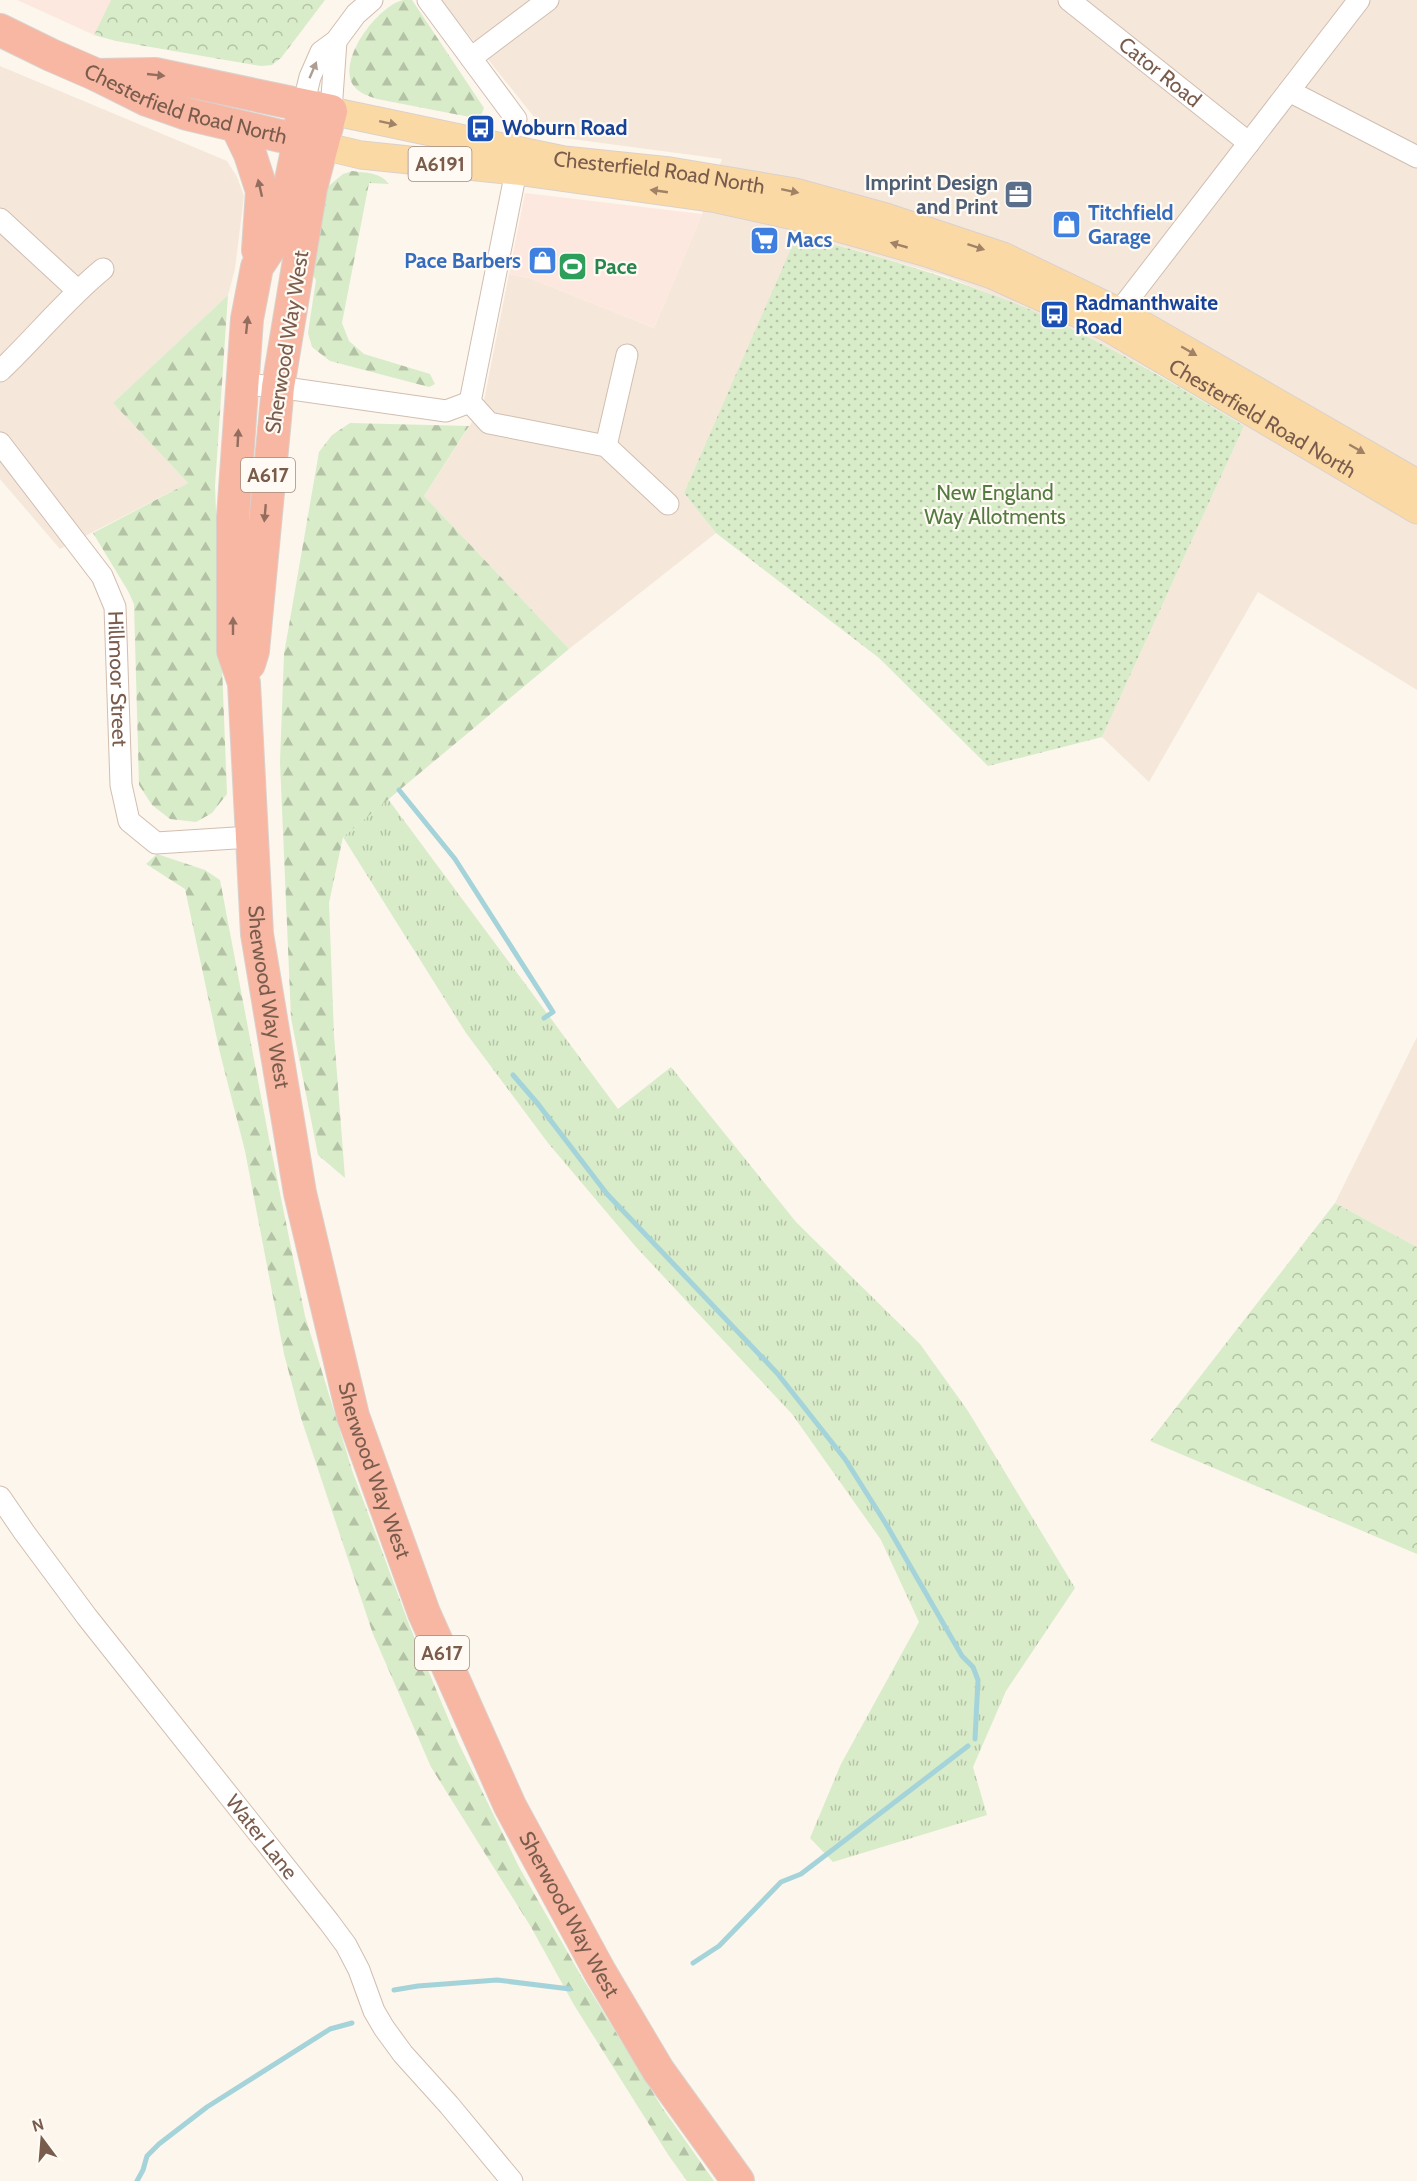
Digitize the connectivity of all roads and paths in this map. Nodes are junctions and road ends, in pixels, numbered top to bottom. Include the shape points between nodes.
1 (372, 0) edge
2 (428, 0) edge
3 (548, 0) edge
4 (1069, 0) edge
5 (1359, 0) edge
6 (0, 30) edge
7 (471, 58) junction
8 (98, 75) junction
9 (1289, 91) junction
10 (317, 108) junction
11 (516, 119) dead end
12 (237, 127) junction
13 (1249, 143) junction
14 (311, 144) junction
15 (1417, 157) edge
16 (518, 162) junction
17 (0, 219) edge
18 (257, 267) junction
19 (103, 269) dead end
20 (77, 290) junction
21 (1113, 319) junction
22 (627, 355) dead end
23 (0, 371) edge
24 (241, 384) junction
25 (278, 387) junction
26 (470, 402) junction
27 (0, 442) edge
28 (606, 446) junction
29 (1386, 478) junction
30 (1417, 483) edge
31 (668, 504) dead end
32 (1417, 510) edge
33 (244, 683) junction
34 (251, 837) junction
35 (0, 1497) edge
36 (512, 2181) edge
37 (738, 2181) edge

1 - 10 street via 336,41 321,52 310,77
2 - 7 street
3 - 7 street
4 - 13 street, Cator Road
5 - 9 street
6 - 8 highway
7 - 11 street
8 -> 10 highway, Chesterfield Road North via 155,74
8 - 12 highway, Chesterfield Road North via 147,100
9 - 13 street
9 - 15 street
10 - 14 highway, Sherwood Way West / A617
10 -> 16 main road, Chesterfield Road North / A6191
12 - 14 highway, Chesterfield Road North
18 -> 12 highway, A617 via 262,191
13 - 21 street
14 - 16 main road, Chesterfield Road North / A6191 via 370,156
14 - 18 highway, Sherwood Way West / A617 via 271,246
14 - 25 highway, Sherwood Way West / A617 via 311,188
16 - 21 main road, Chesterfield Road North / A6191 via 564,160 680,172 795,192 1003,256
16 - 26 street
17 - 20 street
24 -> 18 highway, Sherwood Way West / A617
19 - 20 street
20 - 23 street
21 - 29 main road, Chesterfield Road North / A6191
22 - 28 street
24 - 25 street
33 -> 24 highway, Sherwood Way West / A617 via 233,651 233,517
25 - 26 street via 446,411
25 -> 33 highway, Sherwood Way West / A617 via 253,651
26 - 28 street via 489,423
27 - 34 street, Hillmoor Street via 102,576 115,607 121,785 129,821 156,843
28 - 31 street
29 - 30 main road, Chesterfield Road North / A6191
29 - 32 main road, Chesterfield Road North / A6191
33 - 34 highway, Sherwood Way West / A617
34 - 37 highway, Sherwood Way West / A617 via 256,934 298,1182 353,1416 424,1613 510,1806 600,1972 658,2070
35 - 36 street, Water Lane via 87,1617 346,1945 379,2020 403,2054

